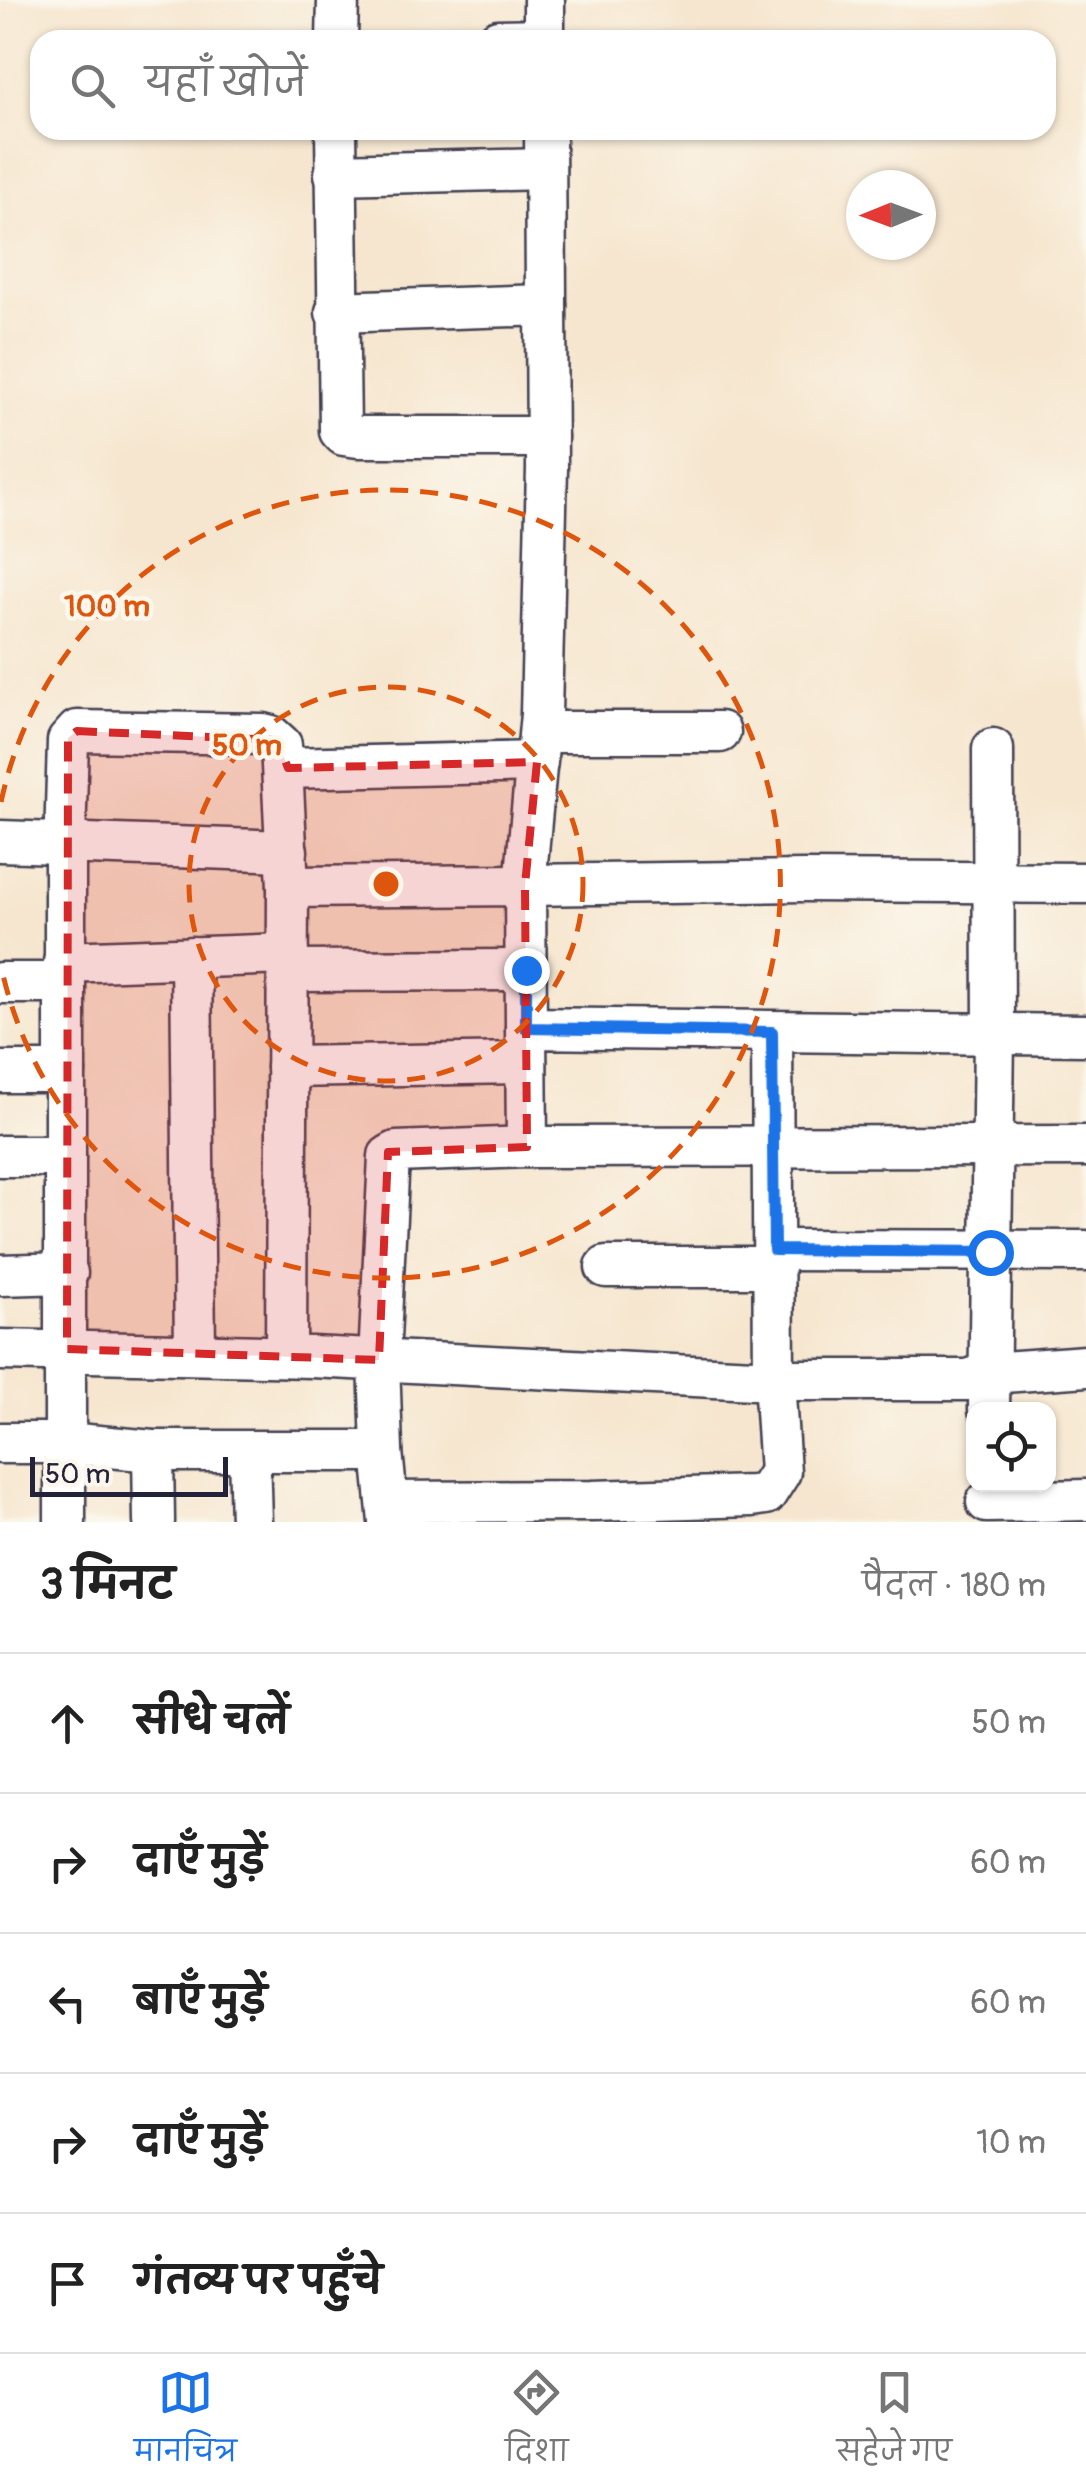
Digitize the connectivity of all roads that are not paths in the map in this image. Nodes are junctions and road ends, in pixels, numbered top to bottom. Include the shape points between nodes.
1 (338, 0) edge
2 (544, 0) edge
3 (337, 30) edge
4 (544, 30) edge
5 (336, 140) edge
6 (545, 150) edge
7 (336, 174) junction
8 (546, 305) junction
9 (336, 312) junction
10 (547, 437) junction
11 (720, 732) dead end
12 (539, 746) junction
13 (994, 749) dead end
14 (285, 768) junction
15 (0, 841) edge
16 (65, 842) junction
17 (288, 868) junction
18 (994, 882) junction
19 (1086, 883) edge
20 (525, 885) junction
21 (191, 957) junction
22 (288, 962) junction
23 (526, 970) junction
24 (64, 972) junction
25 (0, 983) edge
26 (772, 1032) junction
27 (1086, 1035) edge
28 (994, 1036) junction
29 (526, 1046) junction
30 (287, 1067) junction
31 (0, 1072) edge
32 (65, 1072) junction
33 (774, 1146) junction
34 (1086, 1146) edge
35 (527, 1147) junction
36 (991, 1147) junction
37 (0, 1156) edge
38 (65, 1156) junction
39 (1086, 1251) edge
40 (990, 1252) junction
41 (774, 1259) junction
42 (606, 1266) dead end
43 (66, 1273) junction
44 (0, 1275) edge
45 (0, 1350) edge
46 (67, 1350) junction
47 (195, 1354) junction
48 (286, 1356) junction
49 (379, 1360) junction
50 (1086, 1366) edge
51 (774, 1380) junction
52 (989, 1391) edge
53 (0, 1443) edge
54 (66, 1443) junction
55 (382, 1451) junction
56 (153, 1452) junction
57 (249, 1453) junction
58 (1086, 1500) edge
59 (987, 1503) edge
60 (389, 1512) edge
61 (65, 1522) edge
62 (154, 1522) edge
63 (250, 1522) edge

1 - 3 street
2 - 4 street
5 - 7 street
6 - 7 street
6 - 8 street
7 - 9 street
8 - 9 street
8 - 10 street
9 - 10 street via 338,421 344,435
10 - 12 street
11 - 12 street
12 - 14 street
12 - 20 street
13 - 18 street
14 - 16 street via 272,736 77,731 68,741
14 - 17 street
15 - 16 street
16 - 17 street
16 - 24 street
17 - 20 street
17 - 22 street
18 - 19 street
18 - 20 street
18 - 28 street
20 - 23 street
21 - 22 street
21 - 24 street
21 - 47 street
22 - 23 street
22 - 30 street
23 - 29 street
24 - 25 street
24 - 32 street
26 - 28 street
26 - 29 street
26 - 33 street
27 - 28 street
28 - 36 street
29 - 30 street
29 - 35 street
30 - 48 street
31 - 32 street
32 - 38 street
33 - 35 street
33 - 36 street
33 - 41 street
34 - 36 street
35 - 49 street via 389,1156
36 - 40 street
37 - 38 street
38 - 43 street
39 - 40 street
40 - 41 street
40 - 52 street
41 - 42 street
41 - 51 street
43 - 44 street
43 - 46 street
45 - 46 street
46 - 47 street
46 - 54 street
47 - 48 street
48 - 49 street
49 - 51 street
49 - 55 street
50 - 52 street
51 - 52 street via 968,1380
51 - 60 street via 780,1472 766,1494
53 - 54 street
54 - 56 street
54 - 61 street
55 - 57 street
55 - 60 street
56 - 57 street
56 - 62 street
57 - 63 street
58 - 59 street

